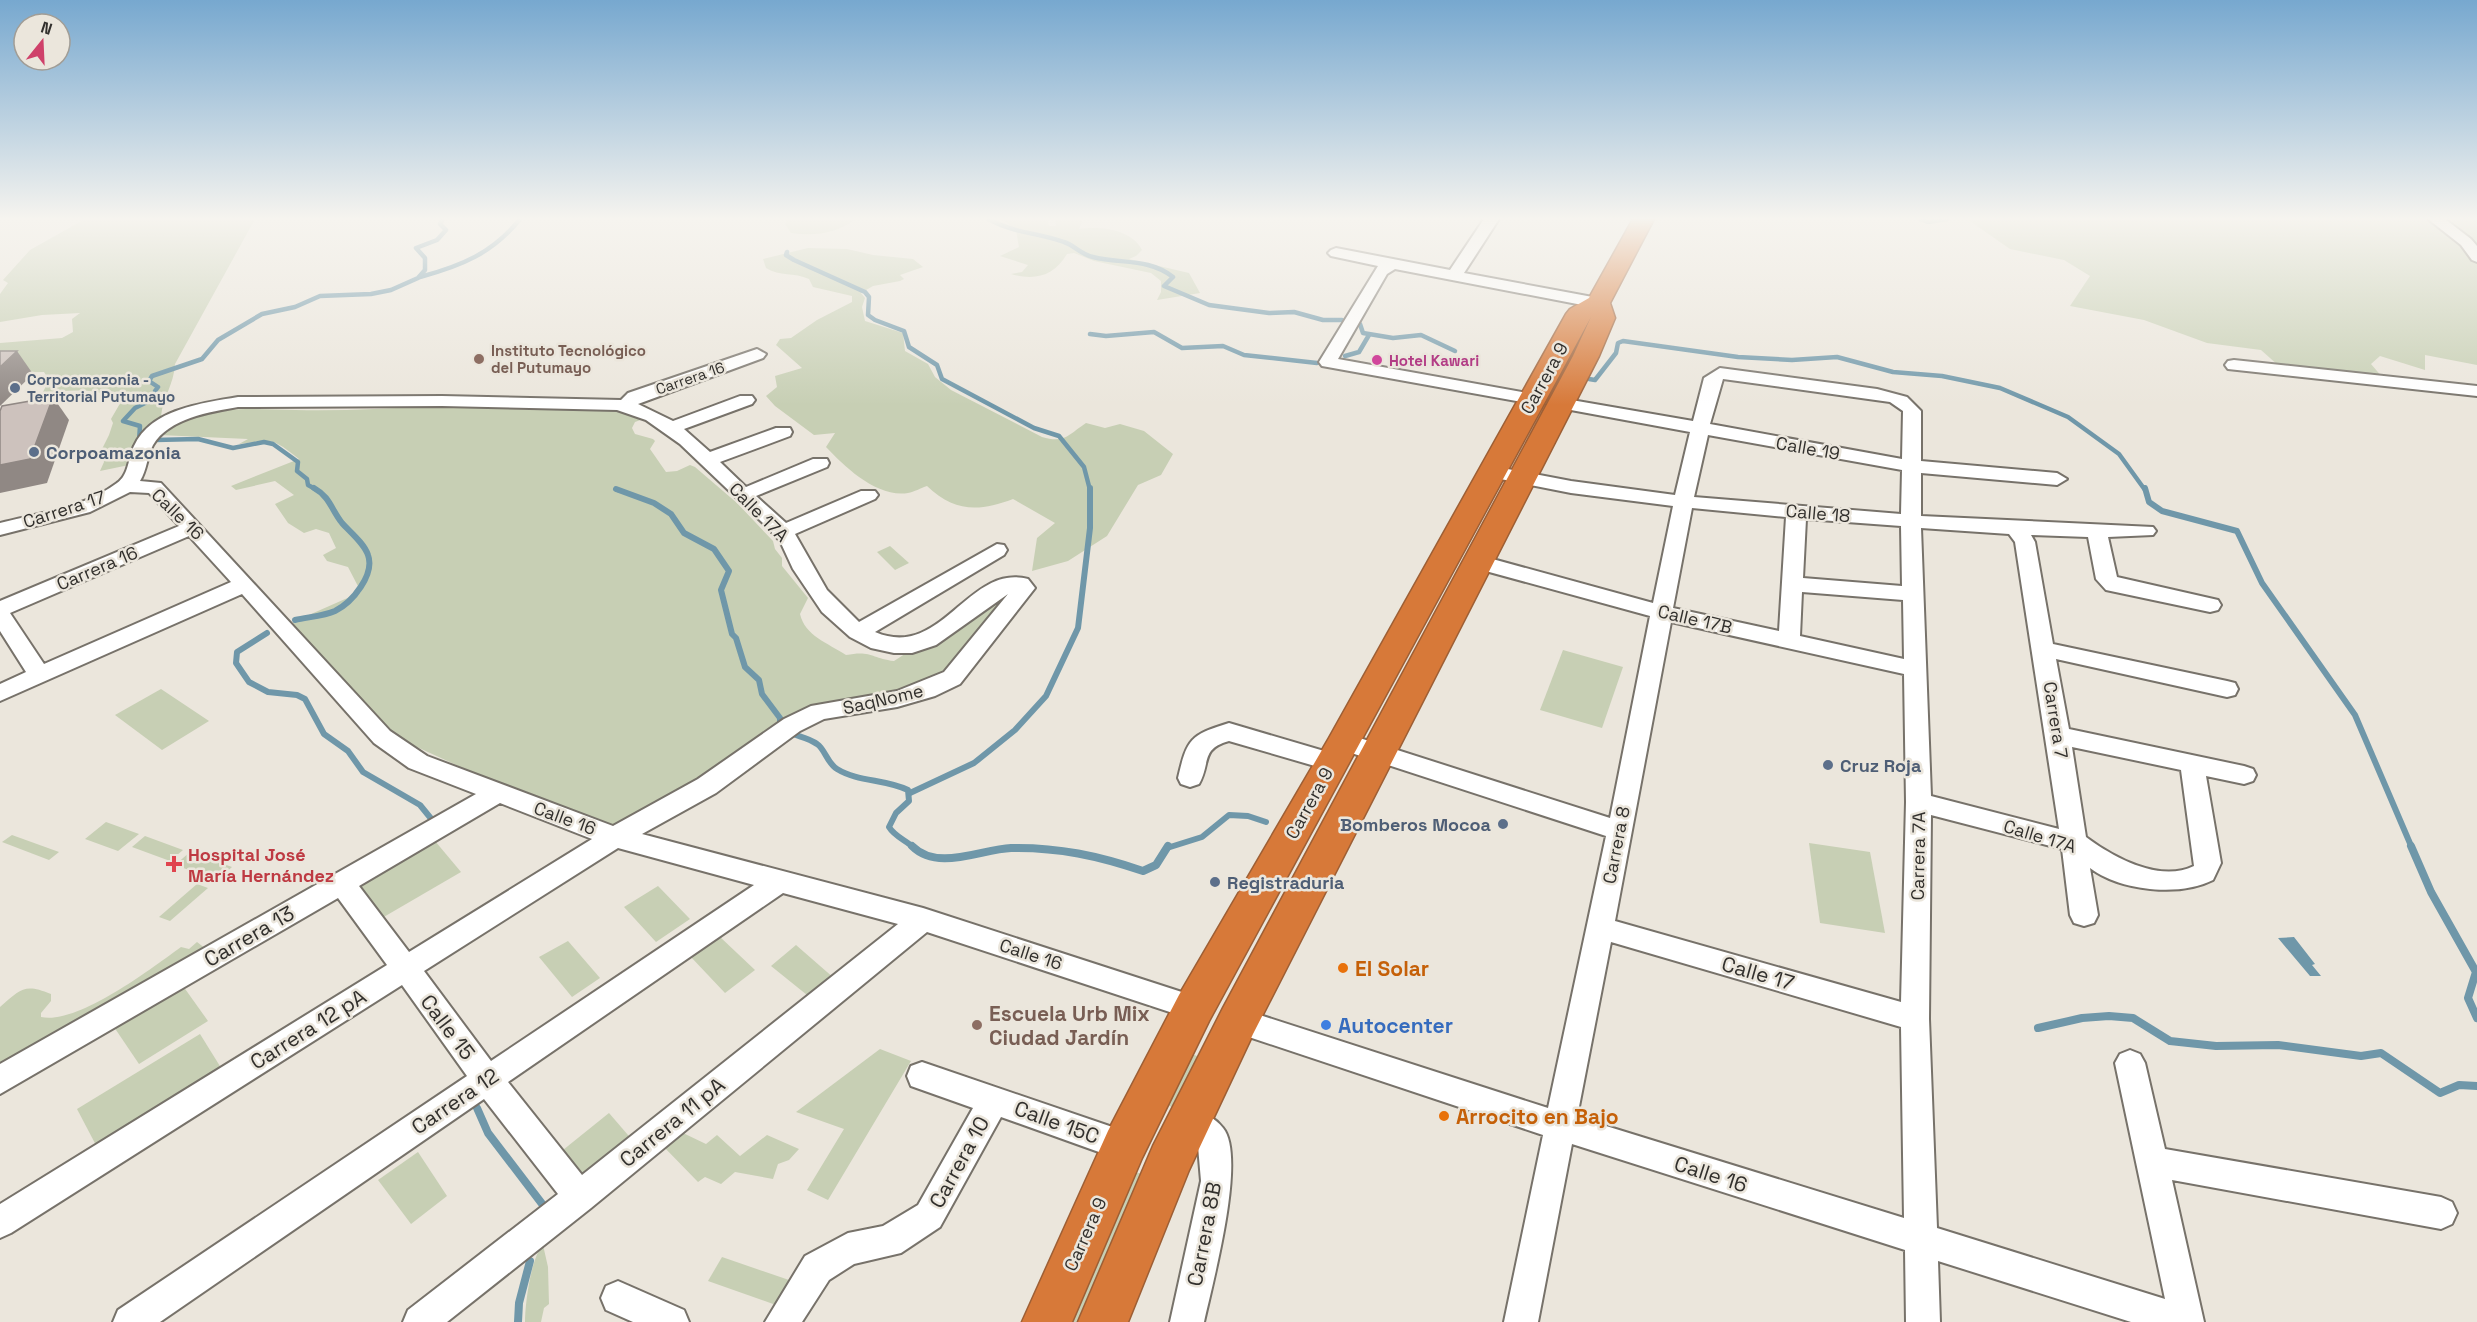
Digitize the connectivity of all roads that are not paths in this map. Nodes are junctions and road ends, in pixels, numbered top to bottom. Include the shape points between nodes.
1 (1375, 281) edge
2 (1484, 281) edge
3 (1610, 281) edge
4 (1598, 303) junction
5 (757, 354) dead end
6 (2234, 365) dead end
7 (2477, 391) edge
8 (1896, 397) joint
9 (747, 400) dead end
10 (1546, 401) junction
11 (627, 406) junction
12 (671, 428) junction
13 (1700, 429) junction
14 (783, 432) dead end
15 (707, 460) junction
16 (820, 463) dead end
17 (1912, 466) junction
18 (1507, 476) junction
19 (2057, 479) dead end
20 (126, 486) junction
21 (743, 495) junction
22 (868, 495) dead end
23 (1683, 502) junction
24 (1796, 511) junction
25 (1911, 521) junction
26 (193, 528) junction
27 (0, 529) edge
28 (2016, 529) junction
29 (2146, 531) dead end
30 (783, 532) junction
31 (2097, 532) junction
32 (997, 550) dead end
33 (1478, 562) junction
34 (245, 584) junction
35 (1791, 584) junction
36 (1912, 594) junction
37 (2210, 605) dead end
38 (0, 611) edge
39 (1660, 612) junction
40 (858, 632) junction
41 (1789, 641) junction
42 (2044, 649) junction
43 (1914, 669) junction
44 (39, 675) junction
45 (2228, 689) dead end
46 (0, 693) edge
47 (2058, 735) junction
48 (1338, 752) junction
49 (1380, 754) junction
50 (2192, 764) junction
51 (2244, 775) dead end
52 (1190, 778) dead end
53 (498, 793) junction
54 (1919, 802) junction
55 (1618, 830) junction
56 (615, 837) junction
57 (2075, 843) junction
58 (780, 880) junction
59 (342, 882) junction
60 (2084, 915) dead end
61 (923, 919) junction
62 (1600, 928) junction
63 (404, 969) junction
64 (1194, 1008) junction
65 (1915, 1019) junction
66 (1238, 1021) junction
67 (2130, 1063) dead end
68 (922, 1076) dead end
69 (487, 1079) junction
70 (0, 1080) edge
71 (994, 1100) junction
72 (1189, 1120) junction
73 (1559, 1126) junction
74 (1124, 1146) junction
75 (2152, 1162) junction
76 (580, 1197) junction
77 (2441, 1213) dead end
78 (0, 1222) edge
79 (1922, 1241) junction
80 (618, 1298) dead end
81 (130, 1322) edge
82 (420, 1322) edge
83 (672, 1322) edge
84 (782, 1322) edge
85 (1047, 1322) edge
86 (1103, 1322) edge
87 (1187, 1322) edge
88 (1521, 1322) edge
89 (1923, 1322) edge
90 (2186, 1322) edge

1 - 10 street, Calle 19 via 1328,362
2 - 4 street
3 - 4 highway, Carrera 9
4 - 10 highway, Carrera 9 via 1578,314
5 - 11 street, Carrera 16 via 634,398
6 - 7 street
8 - 13 street, Carrera 8 via 1720,373 1713,378
8 - 17 street, Carrera 7A via 1912,411
9 - 12 street
10 - 13 street, Calle 19
10 - 18 highway, Carrera 9
11 - 12 street, Calle 17A
11 - 20 street, Calle 16 via 442,401 238,402 177,418 146,440
12 - 15 street, Calle 17A
13 - 17 street, Calle 19
13 - 23 street, Carrera 8
14 - 15 street
15 - 21 street, Calle 17A
16 - 21 street
17 - 19 street, Calle 19
17 - 25 street, Carrera 7A
18 - 23 street, Calle 18
18 - 33 highway, Carrera 9
18 - 48 highway, Carrera 9
20 - 26 street, Calle 16 via 154,487
20 - 27 street, Carrera 17 via 80,507
21 - 30 street, Calle 17A
22 - 30 street
23 - 24 street, Calle 18
23 - 39 street, Carrera 8
24 - 25 street, Calle 18
24 - 35 street
25 - 28 street, Calle 18
25 - 36 street, Carrera 7A
26 - 34 street, Calle 16
26 - 38 street, Carrera 16
28 - 31 street, Calle 18
28 - 42 street, Carrera 7 via 2025,542
29 - 31 street, Calle 18
30 - 40 street, Calle 17A via 819,594
31 - 37 street via 2107,579 2113,585
32 - 40 street
33 - 39 street, Calle 17B
33 - 49 highway, Carrera 9
34 - 44 street
34 - 53 street, Calle 16 via 381,737 418,762
35 - 36 street
35 - 41 street
36 - 43 street, Carrera 7A
38 - 44 street
39 - 41 street, Calle 17B
39 - 55 street, Carrera 8
40 - 56 street, SaqNome via 884,644 915,646 994,591 1009,584 1021,584 1024,588 952,678 907,696 819,712 786,728 707,786
41 - 43 street, Calle 17B
42 - 45 street
42 - 47 street, Carrera 7
43 - 54 street, Carrera 7A
44 - 46 street
47 - 50 street
47 - 57 street, Carrera 7
48 - 49 street
48 - 52 street via 1229,732 1209,738 1197,748
48 - 64 highway, Carrera 9
49 - 55 street
49 - 66 highway, Carrera 9
50 - 51 street
50 - 57 street, Calle 17A via 2208,863 2204,873 2192,879 2162,880 2125,872 2105,865
53 - 56 street, Calle 16
53 - 59 street, Carrera 13
54 - 57 street, Calle 17A
54 - 65 street, Carrera 7A
55 - 62 street, Carrera 8
56 - 58 street, Calle 16
56 - 63 street, Carrera 12 pA
57 - 60 street, Carrera 7
58 - 61 street, Calle 16
58 - 69 street, Carrera 12
59 - 63 street, Calle 15
59 - 70 street, Carrera 13
61 - 64 street, Calle 16
61 - 76 street, Carrera 11 pA
62 - 65 street, Calle 17
62 - 73 street, Carrera 8
63 - 69 street, Calle 15
63 - 78 street, Carrera 12 pA
64 - 74 highway, Carrera 9
65 - 79 street, Carrera 7A
66 - 72 highway, Carrera 9
66 - 73 street, Calle 16
67 - 75 street
68 - 71 street, Calle 15C
69 - 76 street, Calle 15
69 - 81 street, Carrera 12
71 - 74 street, Calle 15C
71 - 84 street, Carrera 10 via 929,1216 889,1241 848,1249 817,1268
72 - 86 highway, Carrera 9
72 - 87 street, Carrera 8B via 1212,1139 1217,1182
73 - 79 street, Calle 16
73 - 88 street, Carrera 8
74 - 85 highway, Carrera 9
75 - 77 street
75 - 90 street
76 - 82 street, Carrera 11 pA
79 - 89 street, Carrera 7A
79 - 90 street, Calle 16
80 - 83 street

